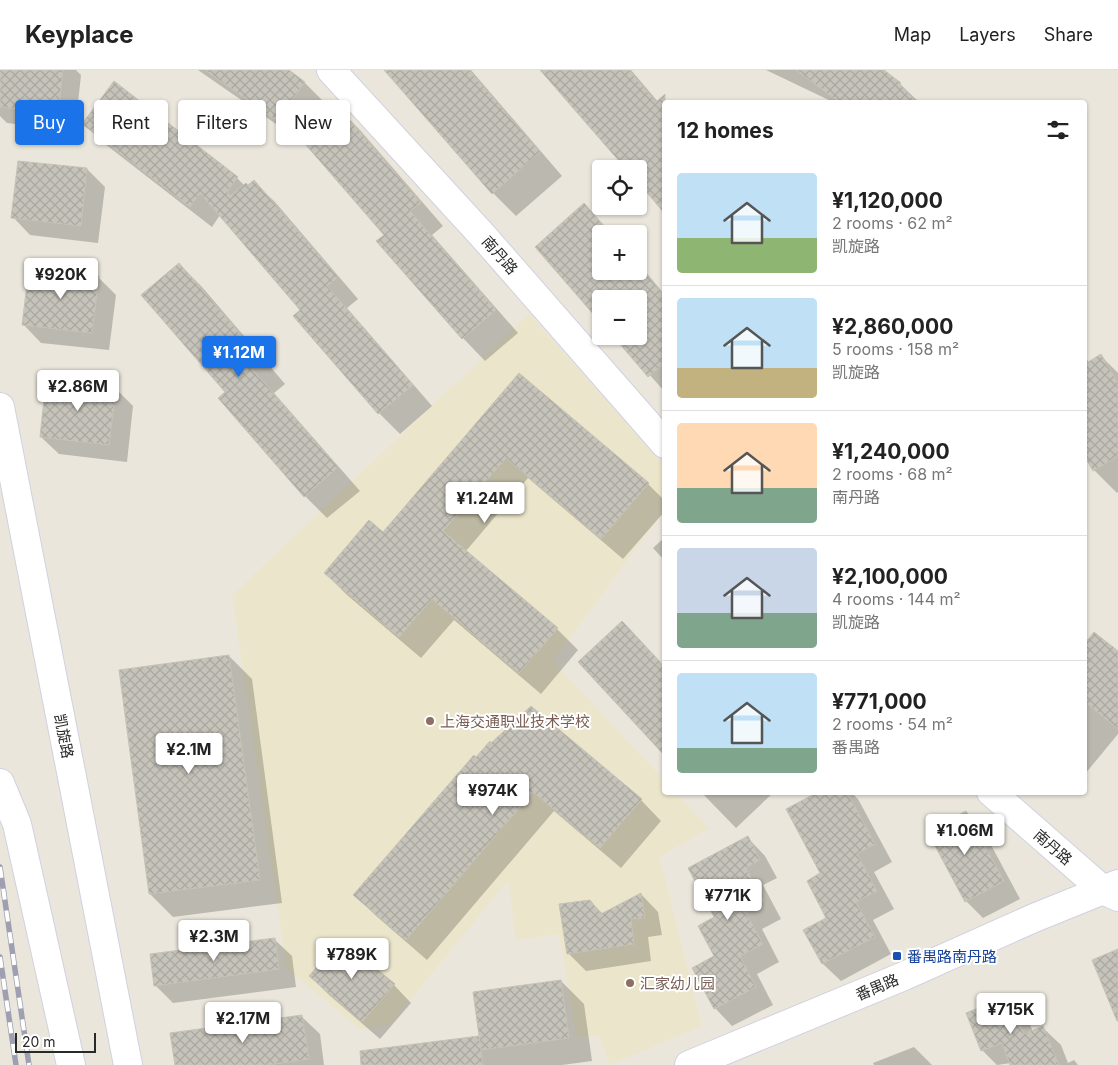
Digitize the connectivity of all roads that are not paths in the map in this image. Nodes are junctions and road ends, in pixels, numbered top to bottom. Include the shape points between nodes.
1 (331, 70) edge
2 (0, 407) edge
3 (662, 441) edge
4 (0, 783) edge
5 (995, 795) edge
6 (1113, 890) edge
7 (71, 1065) edge
8 (128, 1065) edge
9 (689, 1065) edge

1 - 3 street, 南丹路 via 483,236
2 - 8 street, 凯旋路
4 - 7 street via 17,824
5 - 6 street, 南丹路
6 - 9 street, 番禺路 via 1034,918 895,980

